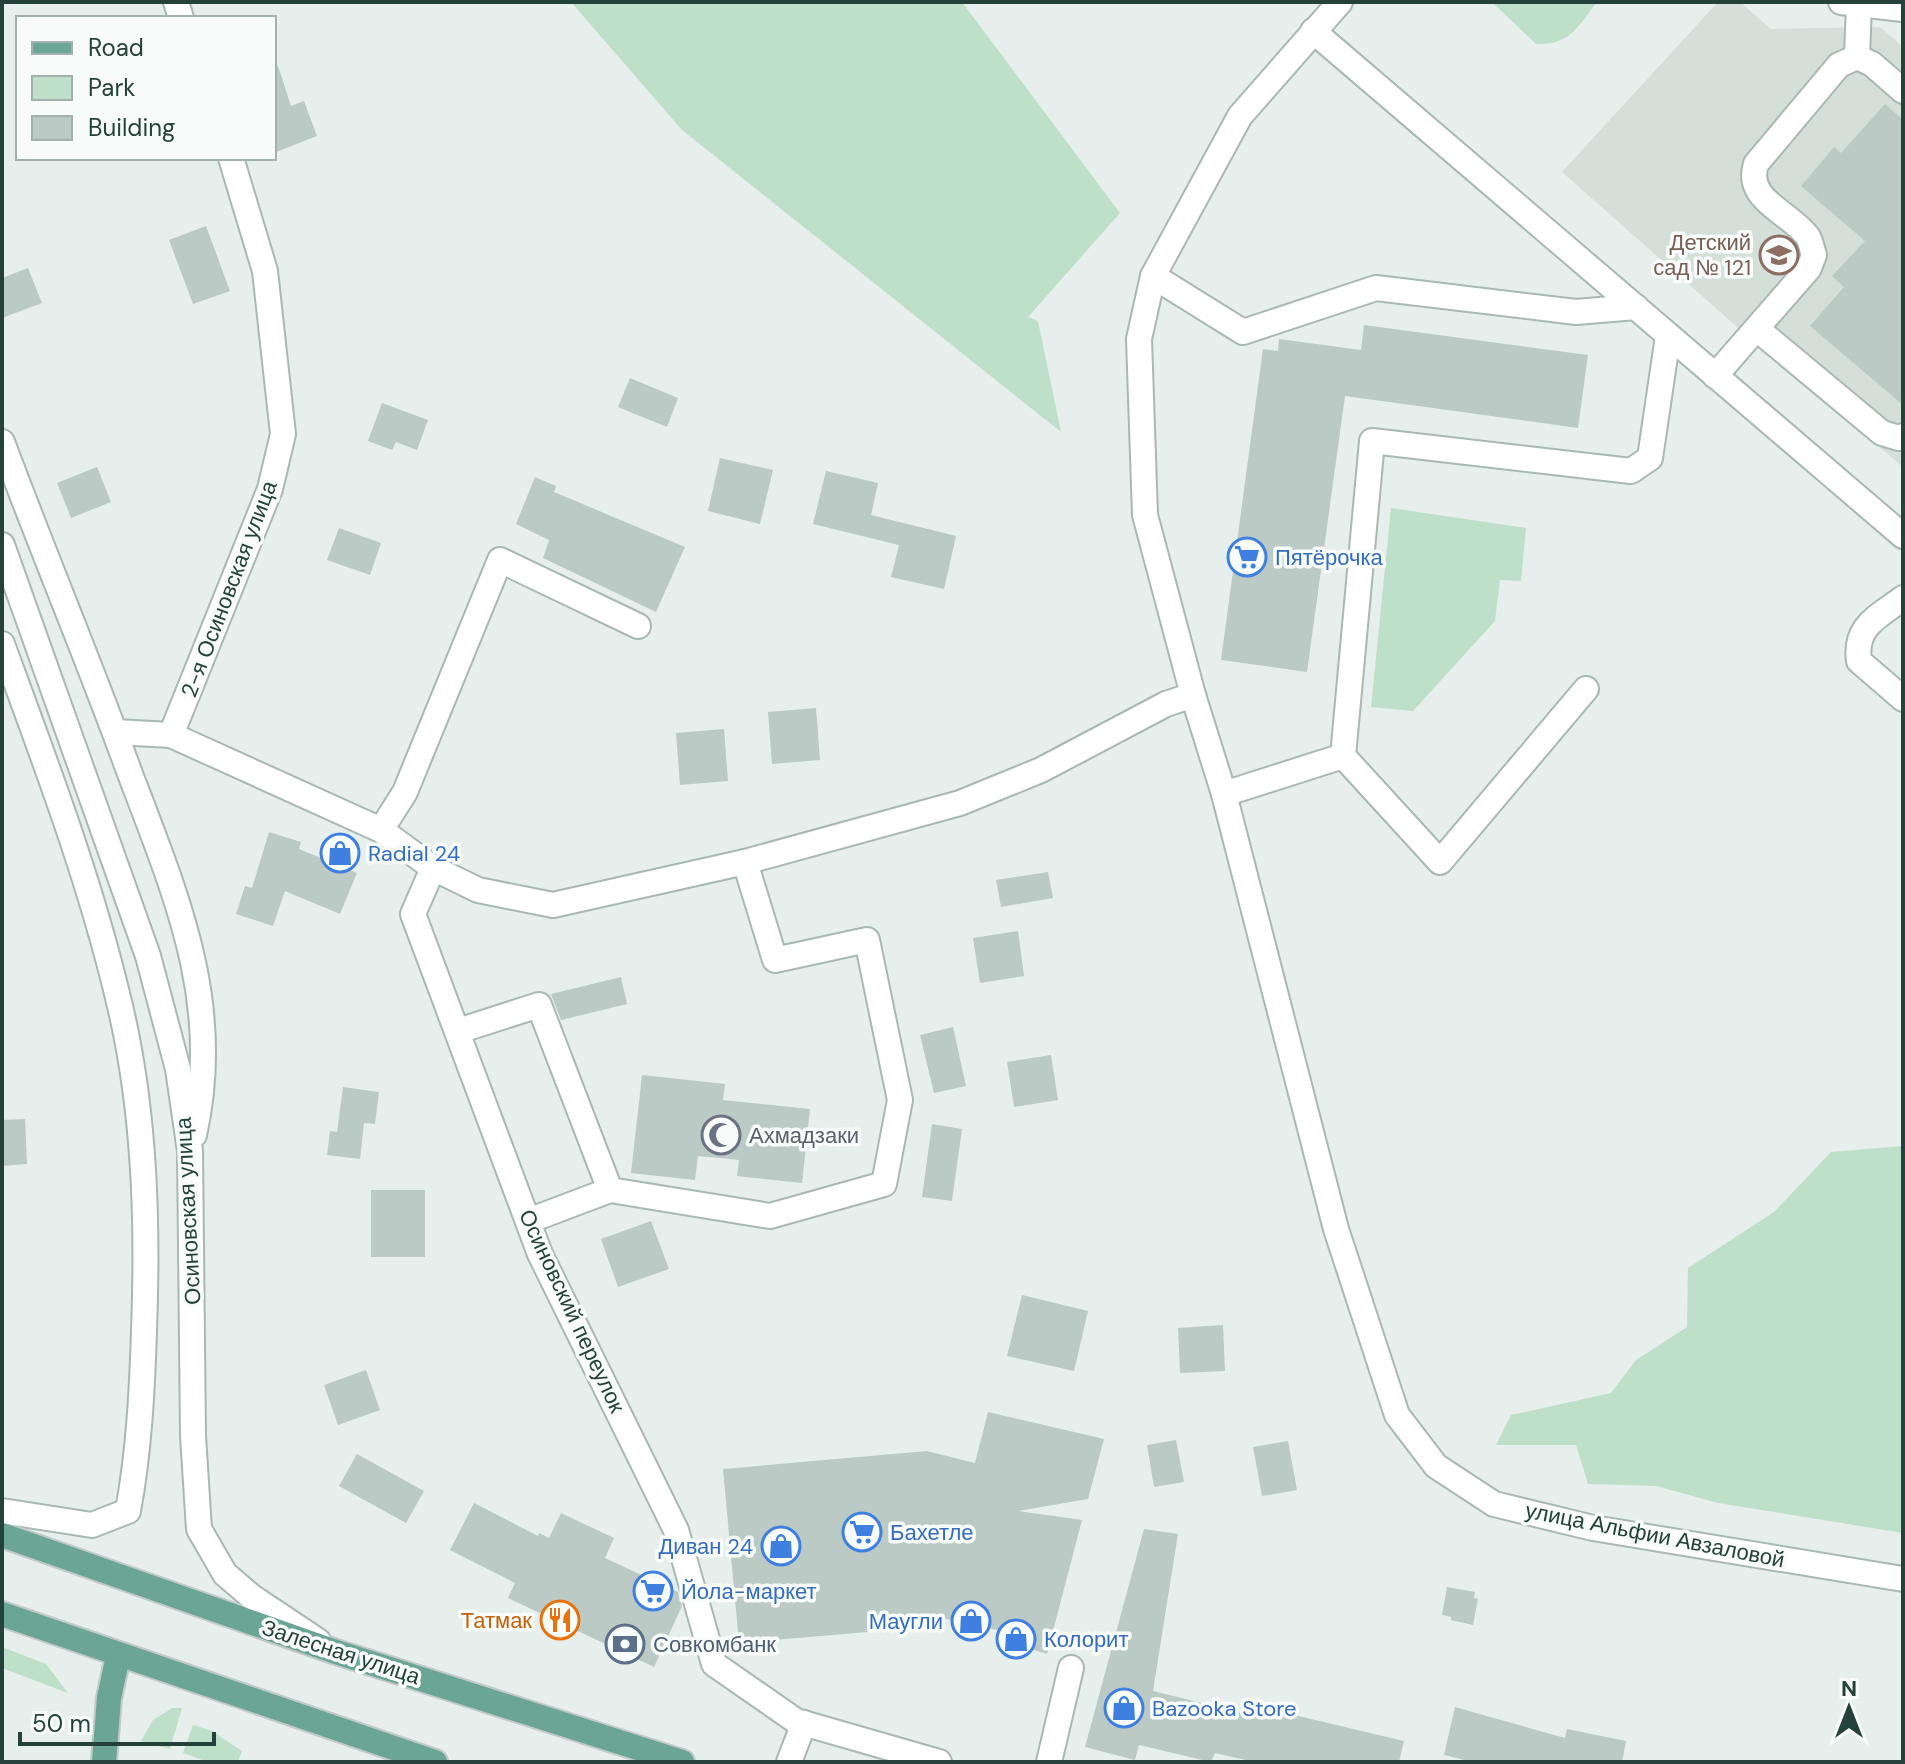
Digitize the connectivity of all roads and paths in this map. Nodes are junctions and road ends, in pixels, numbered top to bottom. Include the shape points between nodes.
1 (1340, 2) edge
2 (1850, 3) edge
3 (1903, 9) edge
4 (1313, 31) junction
5 (1857, 57) junction
6 (1903, 91) edge
7 (232, 160) edge
8 (1153, 276) junction
9 (1636, 307) junction
10 (1757, 329) junction
11 (1668, 336) junction
12 (1715, 376) junction
13 (1903, 436) edge
14 (2, 442) edge
15 (1903, 536) edge
16 (2, 545) edge
17 (1903, 598) edge
18 (638, 626) dead end
19 (2, 644) edge
20 (1586, 689) dead end
21 (1193, 695) junction
22 (1903, 699) edge
23 (115, 732) junction
24 (171, 735) junction
25 (1343, 756) junction
26 (1224, 794) junction
27 (381, 830) junction
28 (745, 862) junction
29 (433, 868) junction
30 (458, 1031) junction
31 (190, 1151) junction
32 (610, 1190) junction
33 (528, 1221) junction
34 (2, 1511) edge
35 (2, 1535) edge
36 (1903, 1579) edge
37 (2, 1614) edge
38 (333, 1651) junction
39 (118, 1656) junction
40 (1071, 1668) dead end
41 (804, 1723) junction
42 (104, 1762) edge
43 (434, 1762) edge
44 (682, 1762) edge
45 (789, 1762) edge
46 (939, 1762) edge
47 (1049, 1762) edge

1 - 4 street
2 - 3 street
2 - 5 street
4 - 8 street via 1240,116
4 - 9 street
5 - 6 street
5 - 10 street via 1839,65 1756,164 1756,189 1808,238 1814,255
7 - 24 street, 2-я Осиновская улица via 265,271 283,434 270,489
8 - 9 street via 1243,332 1376,288 1576,312
8 - 21 street via 1139,339 1145,515
9 - 11 street
10 - 12 street
10 - 13 street via 1882,433
11 - 12 street
11 - 25 street via 1650,458 1631,471 1372,441
12 - 15 street
14 - 23 street
16 - 31 street, Осиновская улица via 148,956 178,1069
17 - 22 street via 1868,624 1857,643 1859,661
18 - 27 street via 500,560 405,792
19 - 34 street, Осиновская улица via 90,894 120,1008 143,1162 146,1287 140,1431 128,1511 92,1525
20 - 25 street via 1440,862
21 - 26 street, улица Альфии Авзаловой
21 - 28 street via 1041,770 960,803
23 - 24 street
23 - 31 street via 181,910 199,984 202,1098
24 - 27 street
25 - 26 street
26 - 36 street, улица Альфии Авзаловой via 1336,1229 1397,1415 1436,1466 1494,1504 1593,1528
27 - 29 street
28 - 29 street via 553,905 478,890
28 - 32 street via 775,960 867,940 900,1100 884,1184 770,1216
29 - 30 street, Осиновский переулок via 413,914
30 - 32 street via 539,1005
30 - 33 street, Осиновский переулок
31 - 38 street, Осиновская улица via 199,1529 225,1574
32 - 33 street
33 - 41 street, Осиновский переулок via 676,1530 714,1664
35 - 38 main road, Залесная улица
37 - 39 main road
38 - 44 main road, Залесная улица
39 - 42 main road
39 - 43 main road
40 - 47 street
41 - 45 street
41 - 46 street

